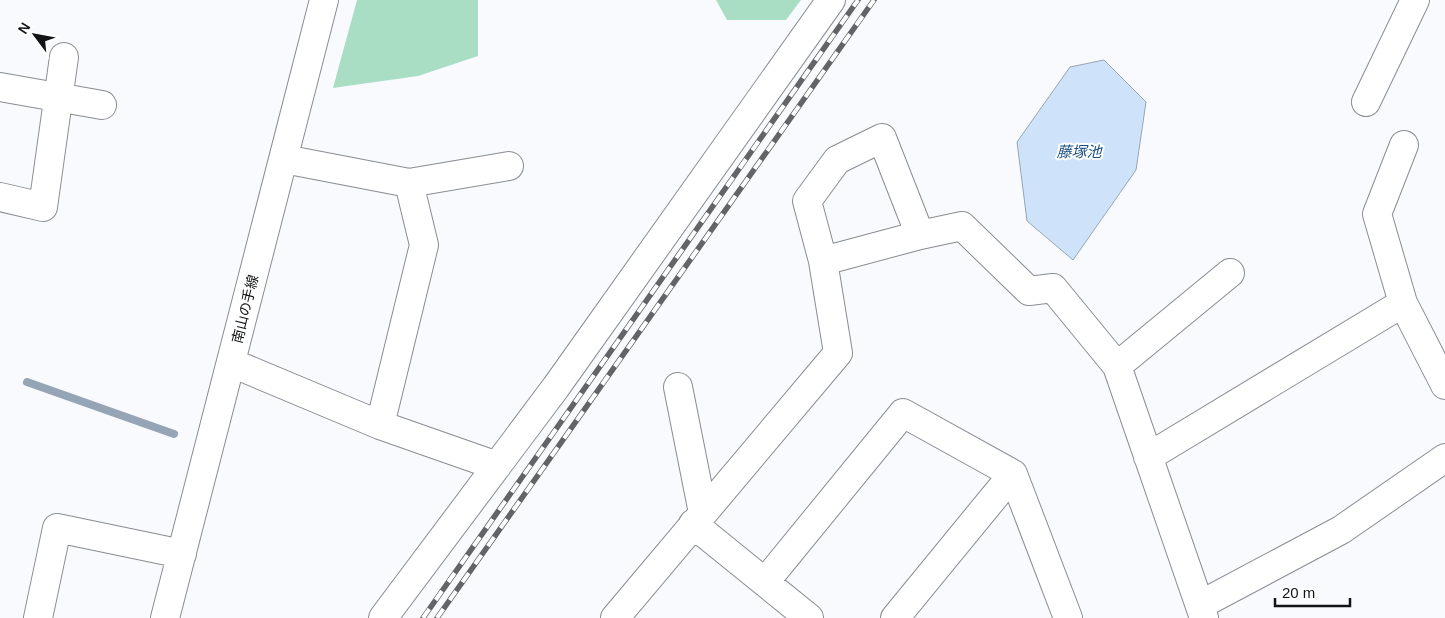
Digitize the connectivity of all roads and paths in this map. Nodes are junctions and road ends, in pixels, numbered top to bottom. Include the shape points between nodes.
1 (324, 0) edge
2 (831, 0) edge
3 (1415, 0) edge
4 (64, 57) dead end
5 (0, 87) edge
6 (58, 97) junction
7 (1366, 102) dead end
8 (102, 105) dead end
9 (1404, 145) dead end
10 (284, 159) junction
11 (509, 166) dead end
12 (409, 183) junction
13 (0, 197) edge
14 (920, 235) junction
15 (823, 261) junction
16 (1230, 273) dead end
17 (1404, 303) junction
18 (232, 363) junction
19 (1117, 366) junction
20 (1445, 385) edge
21 (678, 387) dead end
22 (380, 425) junction
23 (1148, 457) junction
24 (1445, 458) edge
25 (496, 466) junction
26 (1013, 474) junction
27 (698, 519) junction
28 (182, 554) junction
29 (765, 582) junction
30 (1202, 611) edge
31 (38, 618) edge
32 (166, 618) edge
33 (383, 618) edge
34 (615, 618) edge
35 (809, 618) edge
36 (895, 618) edge
37 (1068, 618) edge

1 - 10 street, 南山の手線
2 - 25 street via 556,387
3 - 7 street
4 - 6 street
5 - 6 street
6 - 8 street
6 - 13 street via 43,207
9 - 17 street via 1377,214
10 - 12 street
10 - 18 street, 南山の手線
11 - 12 street
12 - 22 street via 424,245
14 - 15 street
14 - 15 street via 882,138 837,160 807,201
14 - 19 street via 962,226 1029,291 1053,288
15 - 27 street via 838,353
16 - 19 street
17 - 20 street
17 - 23 street
18 - 22 street
18 - 28 street, 南山の手線
19 - 23 street
21 - 27 street
22 - 25 street
23 - 30 street
24 - 30 street via 1341,530
25 - 33 street
26 - 29 street via 903,413
26 - 36 street
26 - 37 street
27 - 29 street
27 - 34 street
28 - 31 street via 57,528
28 - 32 street, 南山の手線
29 - 35 street

